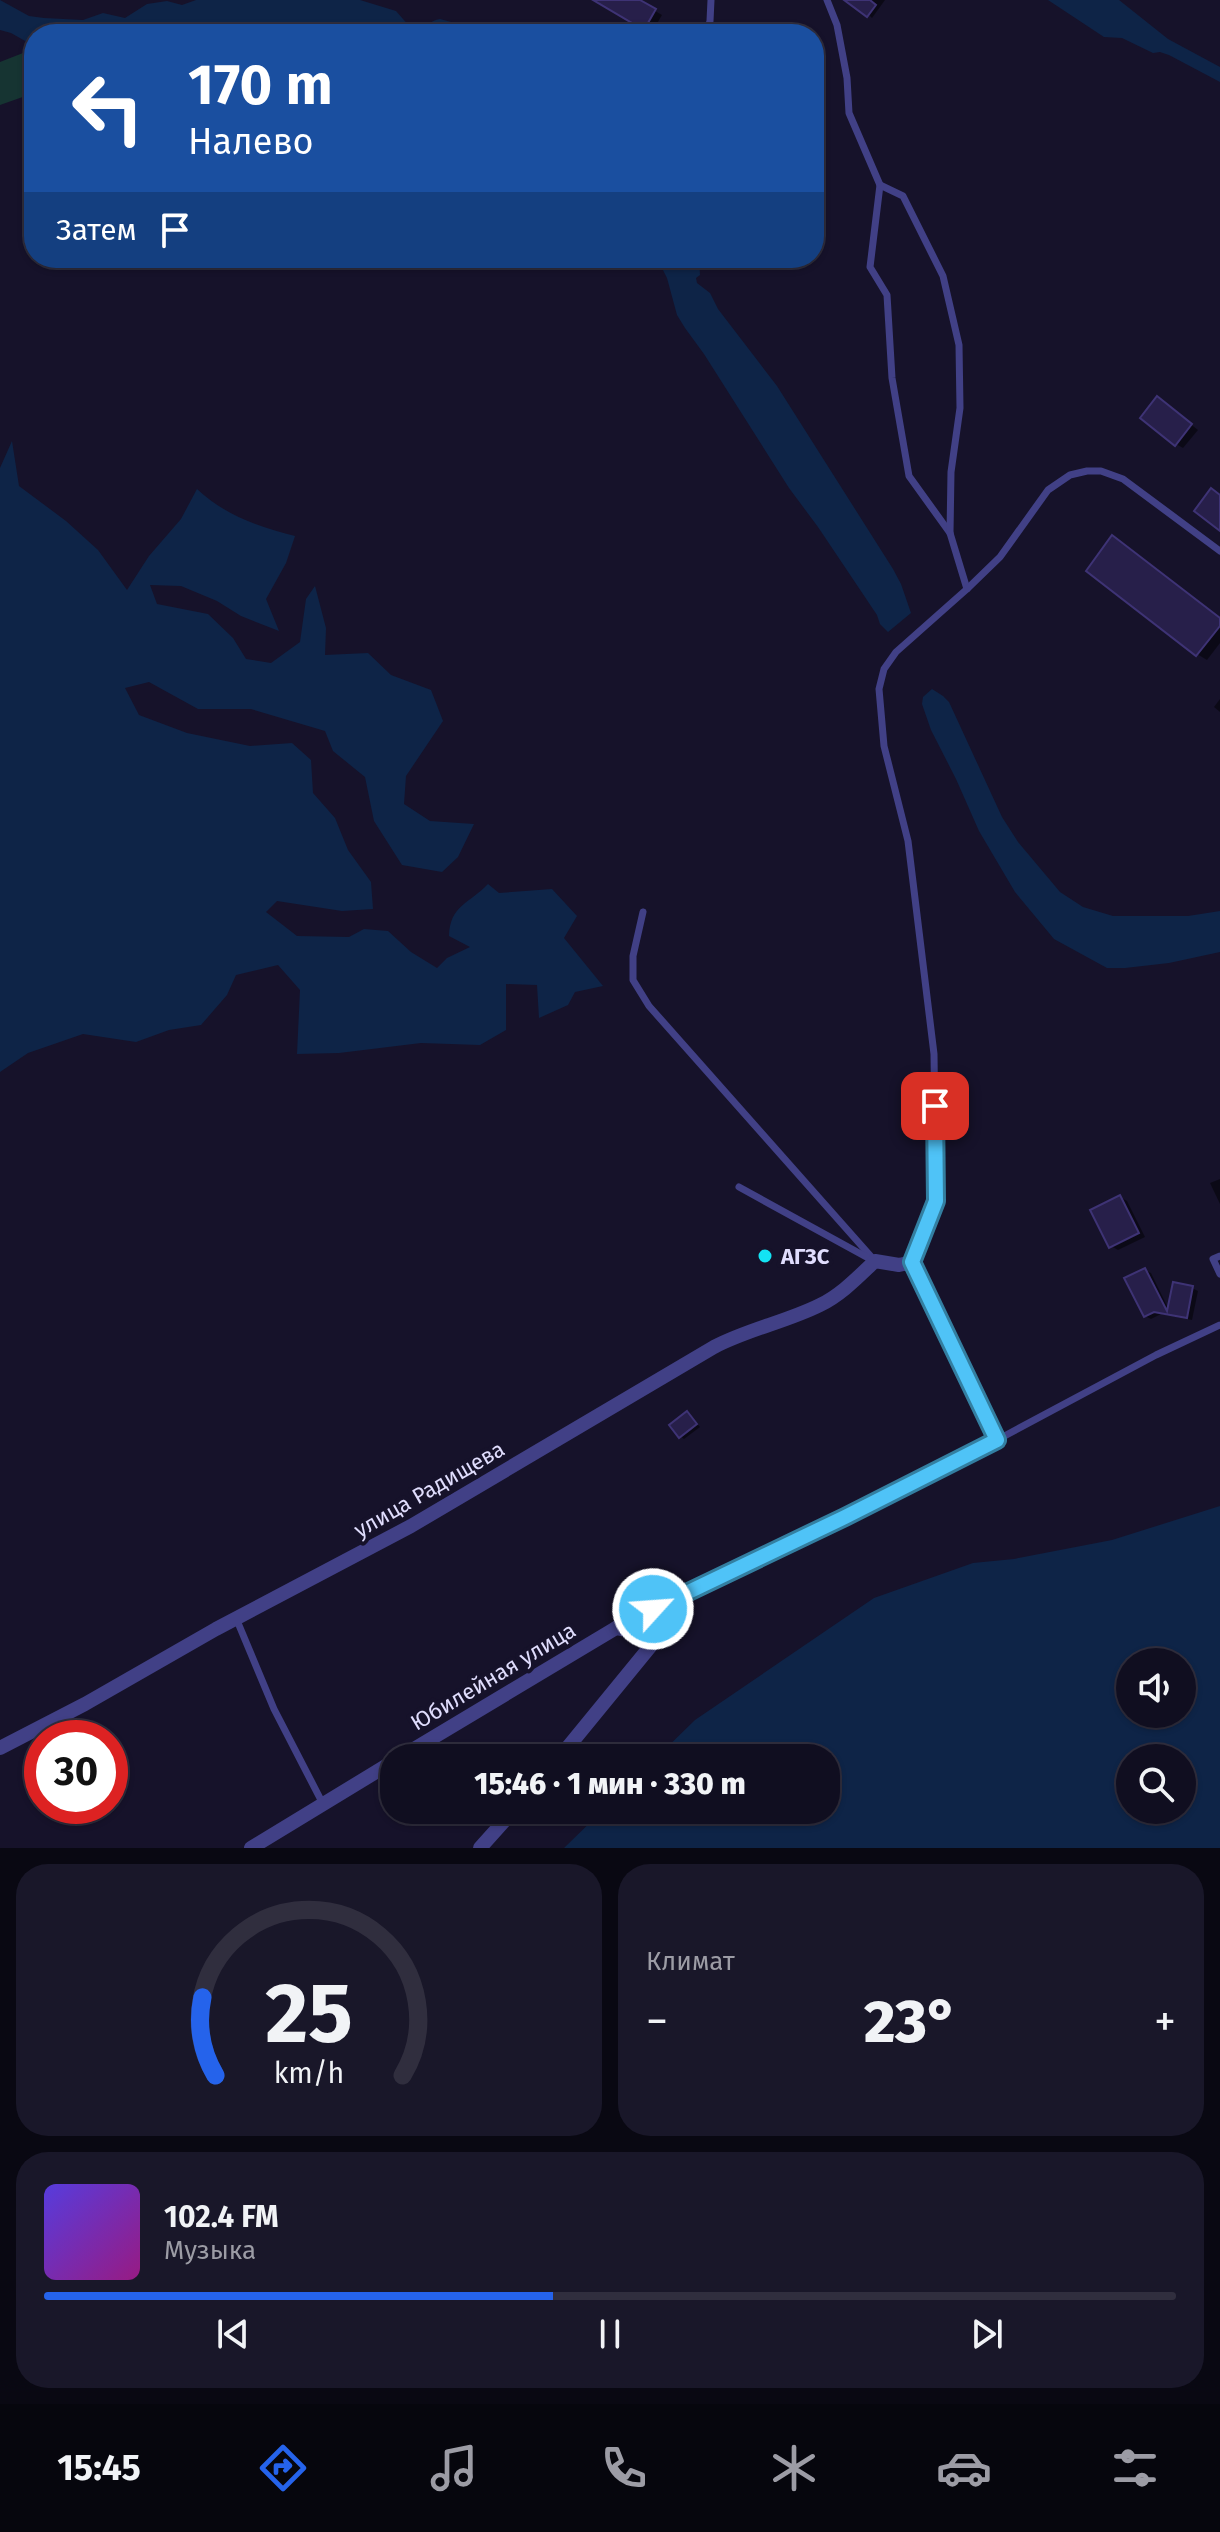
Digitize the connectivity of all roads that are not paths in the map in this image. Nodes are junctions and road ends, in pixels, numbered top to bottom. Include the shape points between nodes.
1 (711, 0) edge
2 (827, 0) edge
3 (709, 24) edge
4 (880, 185) junction
5 (950, 533) junction
6 (1220, 551) edge
7 (967, 589) junction
8 (643, 912) dead end
9 (739, 1187) dead end
10 (1220, 1256) edge
11 (875, 1261) junction
12 (912, 1262) junction
13 (1220, 1274) edge
14 (1220, 1325) edge
15 (997, 1440) junction
16 (236, 1618) junction
17 (616, 1628) junction
18 (423, 1744) edge
19 (570, 1744) edge
20 (0, 1748) edge
21 (380, 1770) edge
22 (323, 1804) junction
23 (501, 1824) edge
24 (251, 1848) edge
25 (480, 1848) edge

1 - 3 lane
2 - 4 lane via 837,25 849,113
4 - 5 lane via 870,267 887,295 892,378 909,476
4 - 5 lane via 903,196 943,276 959,345 960,408
5 - 7 lane
6 - 7 lane via 1123,479 1087,471 1048,490 1000,557
7 - 12 lane via 896,652 879,689 884,746 908,841 934,1054 936,1201
8 - 11 lane via 633,980 649,1006
9 - 11 lane
10 - 13 lane via 1213,1259
11 - 12 street
11 - 16 street, улица Радищева via 822,1305 714,1347 411,1526
12 - 15 street
14 - 15 lane
15 - 17 street, Юбилейная улица
16 - 20 street, улица Радищева
16 - 22 lane via 274,1709
17 - 18 street, Юбилейная улица
17 - 19 street via 658,1637
21 - 22 street, Юбилейная улица
22 - 24 street, Юбилейная улица
23 - 25 street

